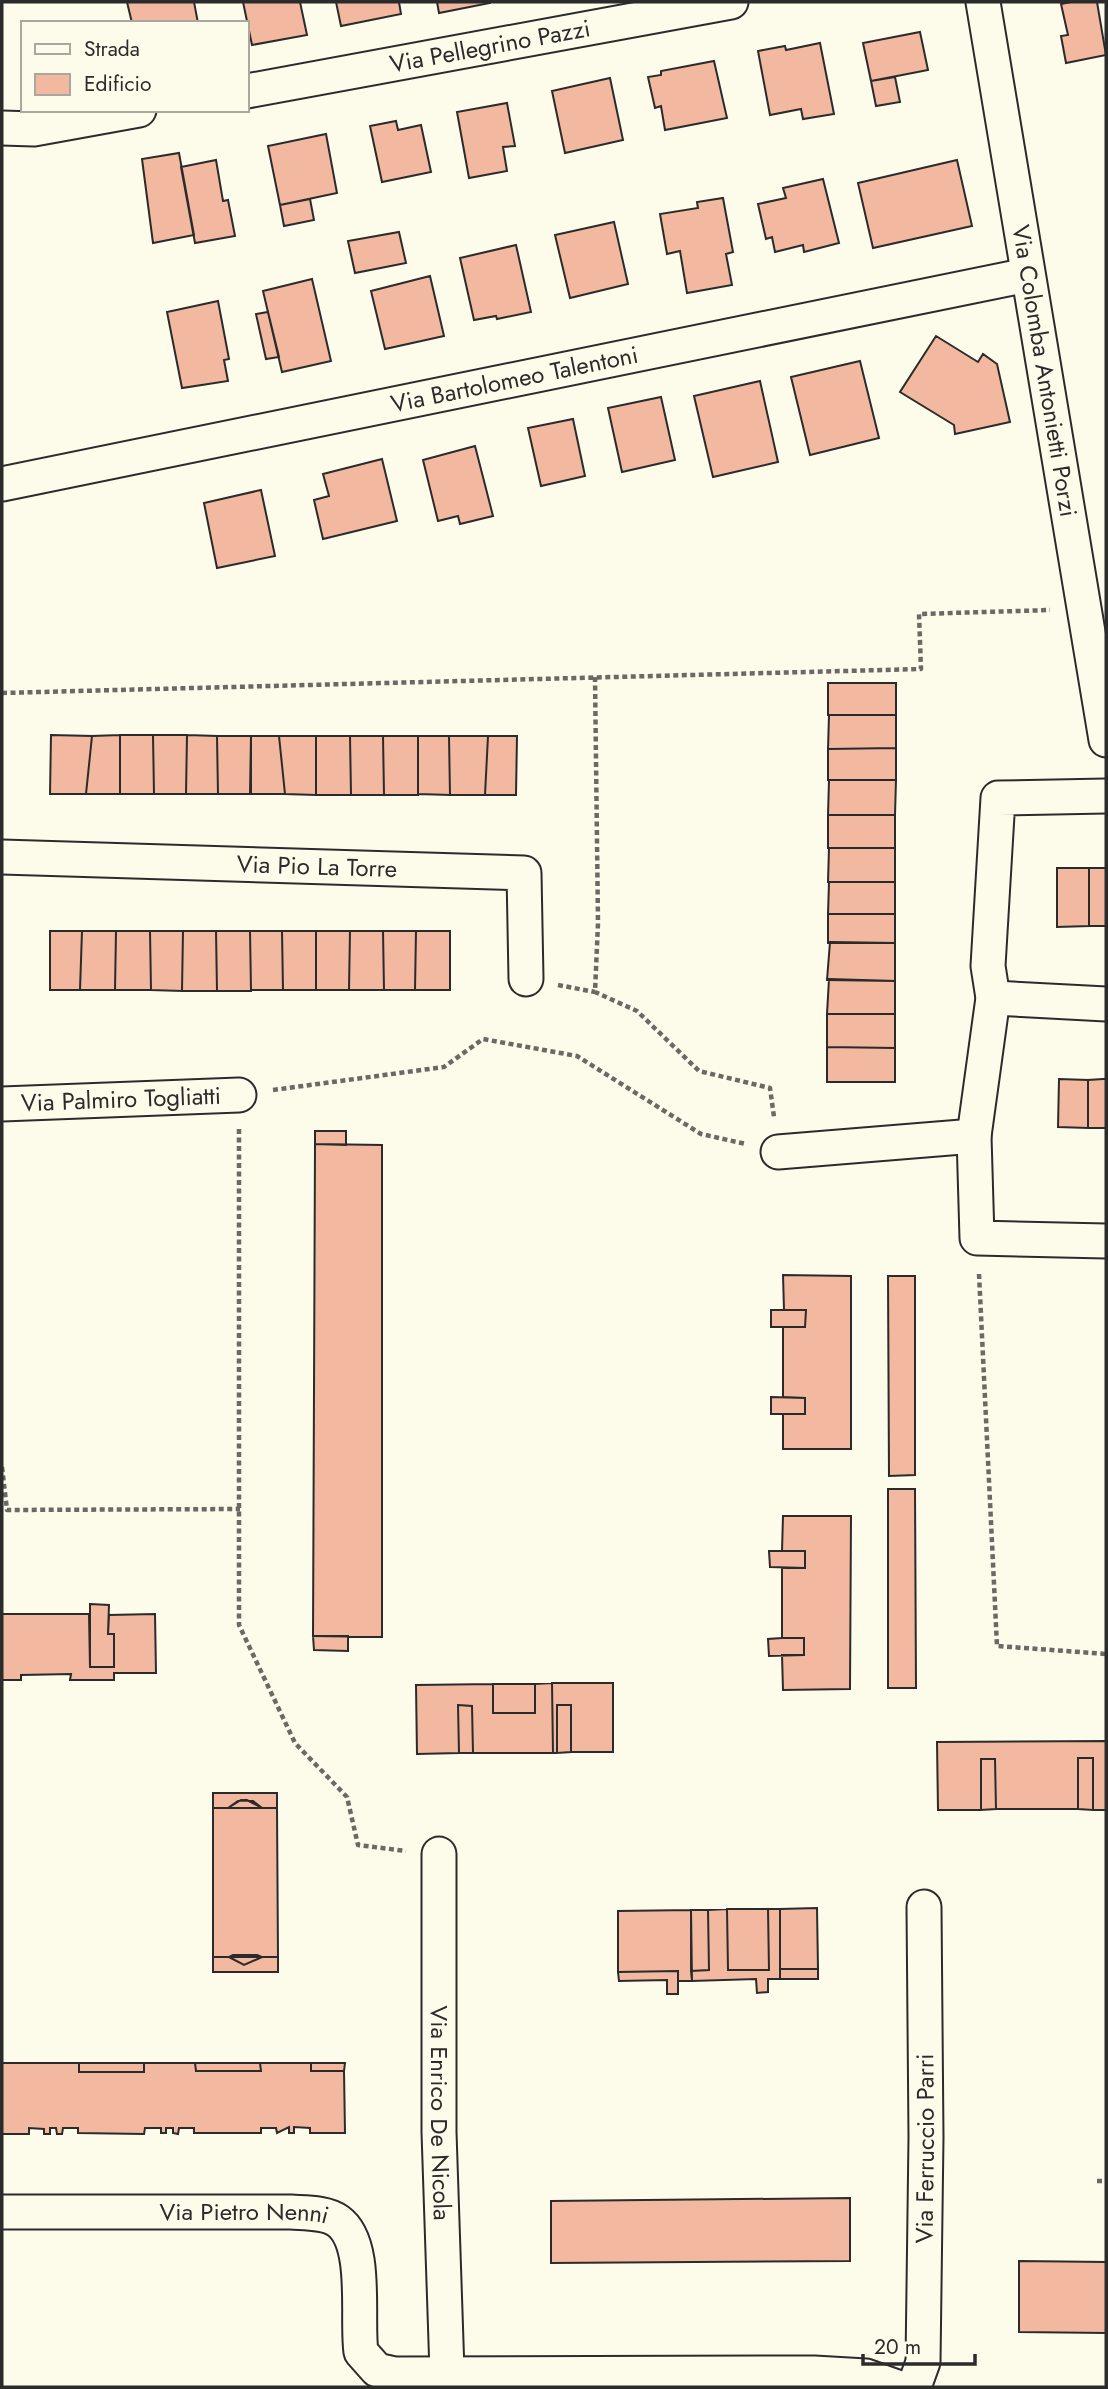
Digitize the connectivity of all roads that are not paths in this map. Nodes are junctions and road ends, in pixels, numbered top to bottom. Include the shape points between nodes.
1 (731, 2) edge
2 (983, 2) edge
3 (248, 90) edge
4 (128, 112) edge
5 (2, 128) edge
6 (1027, 275) junction
7 (2, 484) edge
8 (1106, 740) edge
9 (1106, 796) edge
10 (2, 857) edge
11 (526, 979) dead end
12 (993, 998) junction
13 (1106, 1004) edge
14 (239, 1095) road end
15 (2, 1104) edge
16 (974, 1136) junction
17 (778, 1152) road end
18 (1106, 1241) edge
19 (439, 1854) road end
20 (924, 1908) dead end
21 (2, 2213) edge
22 (447, 2372) junction
23 (898, 2387) edge
24 (914, 2387) edge

1 - 3 street, Via Pellegrino Pazzi
2 - 6 street, Via Colomba Antonietti Porzi
4 - 5 street via 34,130
6 - 7 street, Via Bartolomeo Talentoni
6 - 8 street, Via Colomba Antonietti Porzi
9 - 12 street via 998,798 988,966
10 - 11 street, Via Pio La Torre via 524,873
12 - 13 street
12 - 16 street
14 - 15 street, Via Palmiro Togliatti
16 - 17 street
16 - 18 street via 977,1238
19 - 22 street, Via Enrico De Nicola via 439,2132
20 - 24 street, Via Ferruccio Parri via 923,2362
21 - 22 street, Via Pietro Nenni via 290,2212 339,2221 349,2235 357,2262 359,2340 366,2361 377,2370 395,2374
22 - 23 street via 814,2373 866,2376

